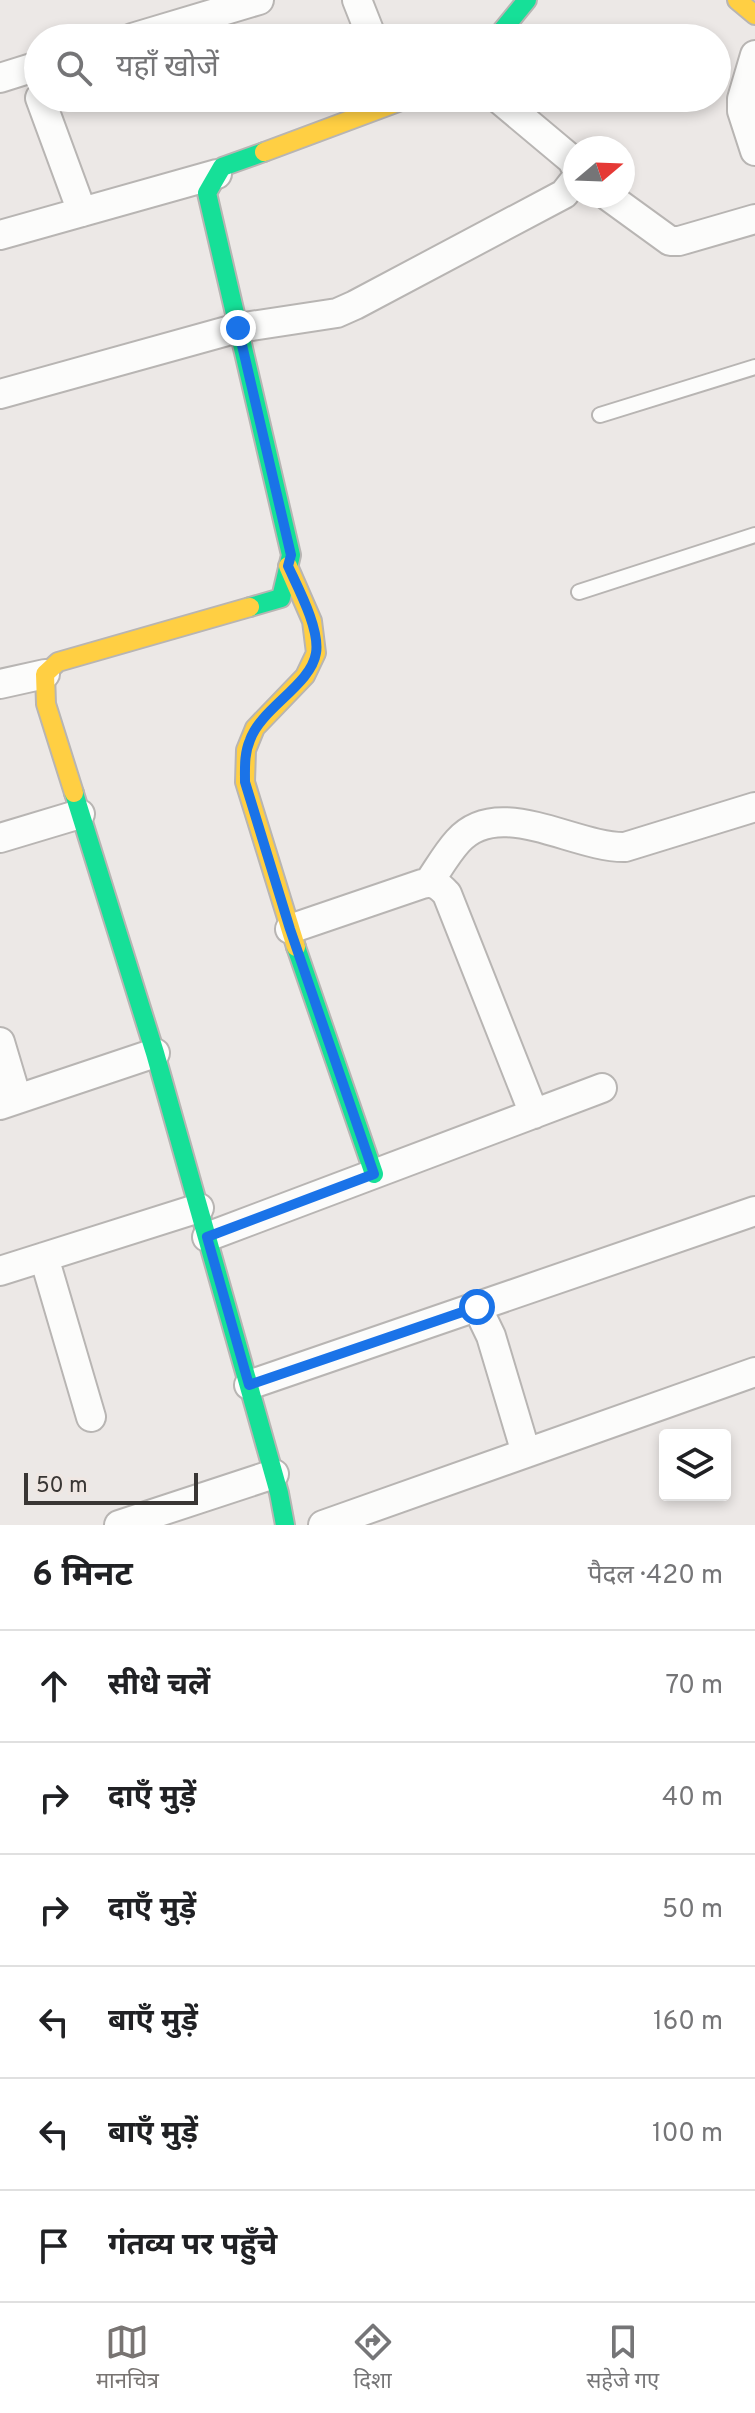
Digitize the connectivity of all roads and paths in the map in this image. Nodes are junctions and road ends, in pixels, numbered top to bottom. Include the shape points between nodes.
1 (259, 0) edge
2 (357, 0) edge
3 (527, 0) edge
4 (179, 24) edge
5 (366, 24) edge
6 (507, 24) edge
7 (755, 55) edge
8 (0, 78) edge
9 (24, 80) edge
10 (47, 112) edge
11 (369, 112) edge
12 (515, 112) edge
13 (755, 151) edge
14 (563, 152) edge
15 (217, 174) junction
16 (563, 195) edge
17 (625, 208) edge
18 (82, 212) junction
19 (755, 219) edge
20 (0, 235) edge
21 (238, 328) junction
22 (755, 367) edge
23 (0, 394) edge
24 (600, 415) dead end
25 (755, 535) edge
26 (288, 566) junction
27 (579, 592) dead end
28 (45, 674) junction
29 (0, 684) edge
30 (755, 807) edge
31 (80, 814) junction
32 (0, 838) edge
33 (429, 882) junction
34 (290, 929) junction
35 (0, 1042) edge
36 (155, 1053) junction
37 (602, 1088) dead end
38 (9, 1102) edge
39 (534, 1114) junction
40 (374, 1174) junction
41 (199, 1208) junction
42 (755, 1211) edge
43 (207, 1237) junction
44 (44, 1257) junction
45 (0, 1271) edge
46 (477, 1307) junction
47 (755, 1372) edge
48 (249, 1385) junction
49 (91, 1417) dead end
50 (526, 1453) junction
51 (274, 1474) junction
52 (119, 1525) edge
53 (285, 1525) edge
54 (323, 1525) edge

1 - 4 street
2 - 5 street
3 - 6 street
7 - 13 street via 742,99
8 - 9 street
10 - 18 street
11 - 15 street via 222,167
12 - 14 street
15 - 18 street
15 - 21 street via 207,193
16 - 21 street via 337,313
17 - 19 street via 670,241
18 - 20 street
21 - 23 street
21 - 26 street via 291,555
22 - 24 lane
25 - 27 lane
26 - 28 street via 281,598 58,662
26 - 34 street via 314,630 317,652 311,669 250,738 245,782
28 - 29 street
28 - 31 street via 46,704
30 - 33 street via 625,847 510,821 491,822 459,839
31 - 32 street
31 - 36 street
33 - 34 street
33 - 39 street via 447,894
34 - 40 street
35 - 38 street
36 - 38 street
36 - 41 street
37 - 39 street
39 - 40 street
40 - 43 street
41 - 43 street
41 - 44 street
42 - 46 street
43 - 48 street
44 - 45 street
44 - 49 street
46 - 48 street
46 - 50 street via 491,1336
47 - 50 street
48 - 51 street
50 - 54 street
51 - 52 street
51 - 53 street

